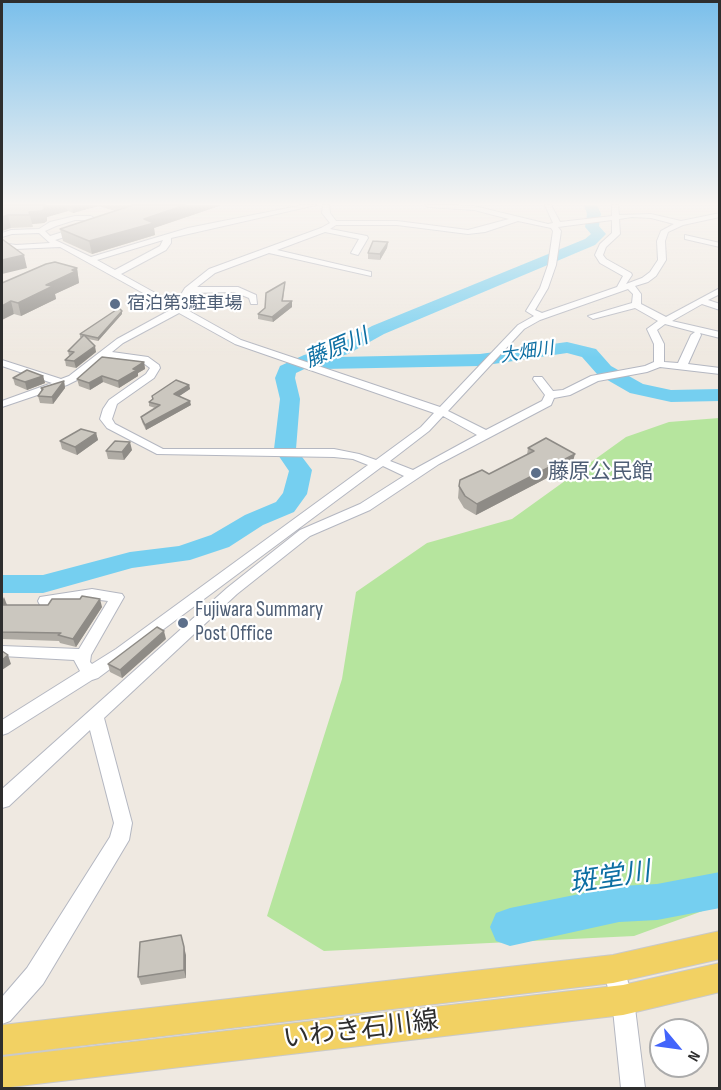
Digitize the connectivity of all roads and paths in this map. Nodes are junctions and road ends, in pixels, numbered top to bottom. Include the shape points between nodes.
1 (81, 256) edge
2 (102, 256) edge
3 (148, 256) edge
4 (257, 256) edge
5 (292, 256) edge
6 (554, 256) edge
7 (600, 256) edge
8 (662, 256) edge
9 (89, 260) junction
10 (114, 274) junction
11 (368, 274) dead end
12 (627, 288) junction
13 (188, 290) junction
14 (720, 291) edge
15 (701, 301) junction
16 (254, 302) dead end
17 (636, 304) junction
18 (720, 307) edge
19 (176, 308) junction
20 (541, 316) junction
21 (593, 316) dead end
22 (665, 320) junction
23 (696, 335) dead end
24 (720, 335) edge
25 (106, 354) junction
26 (2, 363) edge
27 (659, 364) junction
28 (682, 366) junction
29 (720, 371) edge
30 (538, 379) dead end
31 (63, 383) junction
32 (550, 395) junction
33 (2, 404) edge
34 (443, 412) junction
35 (486, 435) junction
36 (381, 464) junction
37 (413, 475) junction
38 (45, 601) dead end
39 (2, 651) edge
40 (82, 655) junction
41 (92, 674) junction
42 (95, 717) junction
43 (2, 728) edge
44 (2, 800) edge
45 (720, 945) edge
46 (613, 969) junction
47 (720, 977) edge
48 (623, 1000) junction
49 (2, 1013) edge
50 (2, 1040) edge
51 (2, 1073) edge
52 (633, 1089) edge

1 - 9 street
2 - 9 street
3 - 10 street
4 - 13 street via 212,271
5 - 11 street
6 - 20 street via 544,288 531,307
7 - 12 street via 628,275 620,286
8 - 12 street via 653,274
9 - 10 street
10 - 19 street
12 - 17 street via 637,294
12 - 20 street
13 - 16 street via 235,289 253,297
13 - 19 street
14 - 15 street
15 - 18 street
15 - 22 street
17 - 21 street
17 - 22 street
19 - 25 street via 158,323 120,341
19 - 34 street via 238,342
20 - 34 street via 521,327
22 - 24 street
22 - 27 street via 652,329 659,344
23 - 28 street
25 - 31 street
25 - 36 street via 145,359 154,364 150,376 113,402 106,419 111,426 162,452 345,454
26 - 31 street
27 - 28 street
27 - 32 street via 587,381 566,393
28 - 29 street
30 - 32 street
31 - 33 street
32 - 35 street via 547,404
34 - 35 street
34 - 36 street
35 - 37 street
36 - 37 street
36 - 41 street
37 - 42 street via 365,507 305,533 283,549
38 - 40 street via 92,594 117,597
39 - 40 street
40 - 41 street via 82,663
41 - 43 street
42 - 44 street
42 - 49 street via 123,823 119,840 35,976
45 - 46 main road, いわき石川線
46 - 48 street
46 - 50 main road, いわき石川線
47 - 48 main road, いわき石川線
48 - 51 main road, いわき石川線
48 - 52 street

